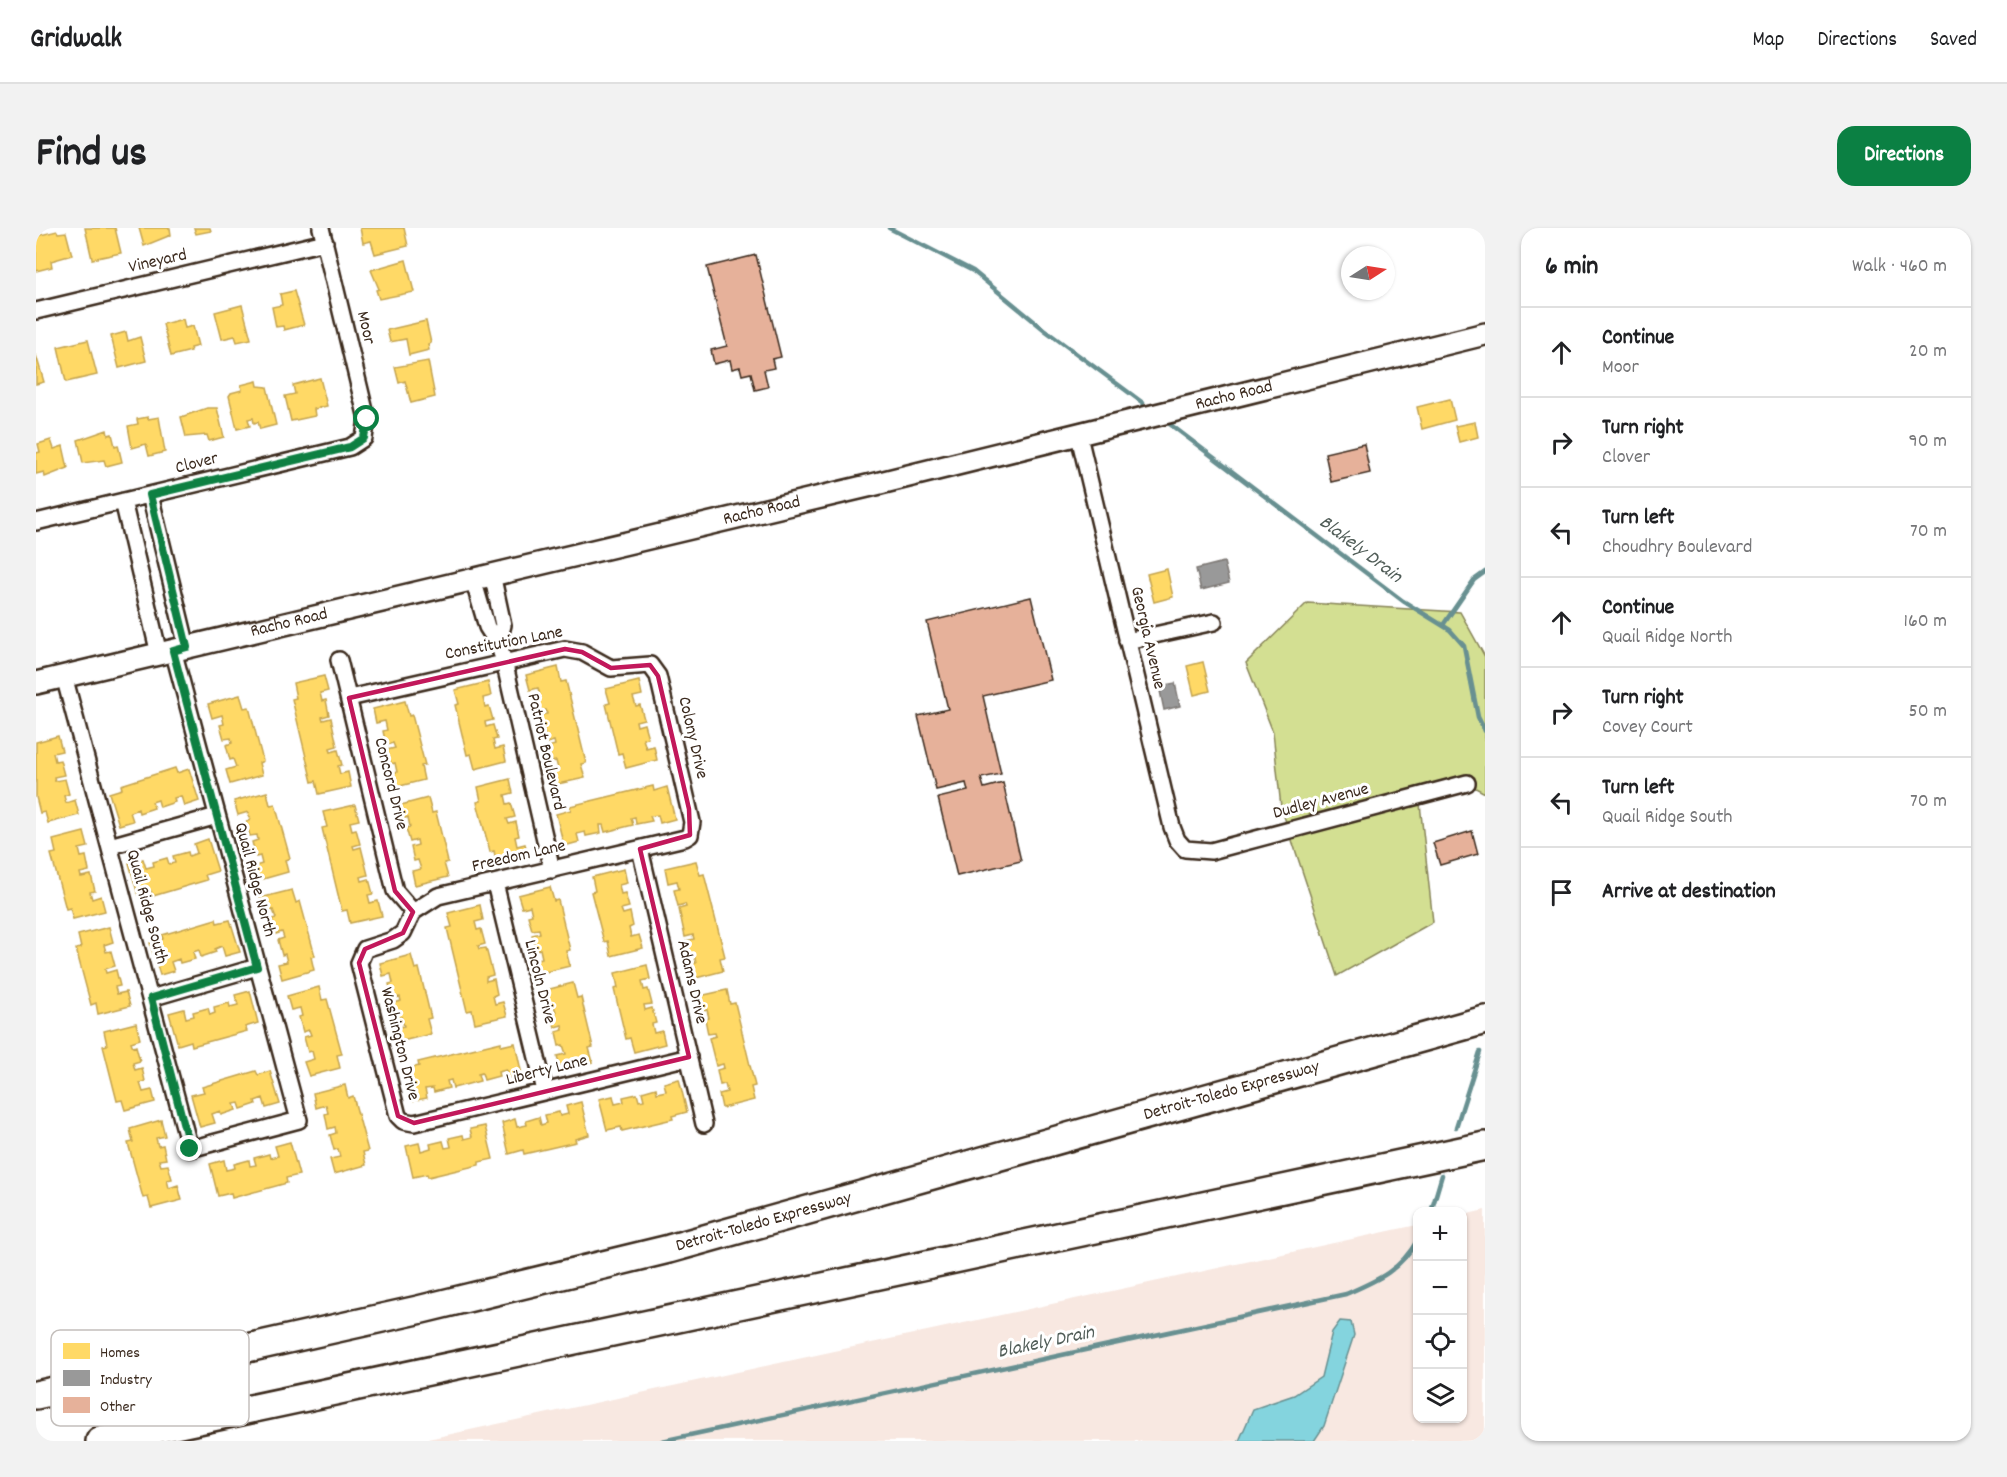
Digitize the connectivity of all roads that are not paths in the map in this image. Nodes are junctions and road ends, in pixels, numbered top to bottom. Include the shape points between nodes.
1 (323, 235) edge
2 (36, 311) edge
3 (1485, 334) edge
4 (1078, 432) junction
5 (364, 438) joint
6 (150, 495) junction
7 (123, 501) junction
8 (36, 522) edge
9 (483, 576) junction
10 (1214, 622) dead end
11 (1127, 641) junction
12 (173, 651) junction
13 (339, 660) dead end
14 (504, 661) junction
15 (64, 676) junction
16 (658, 676) joint
17 (36, 683) edge
18 (349, 698) junction
19 (1467, 783) dead end
20 (689, 808) joint
21 (217, 816) junction
22 (110, 846) junction
23 (640, 849) junction
24 (1185, 849) joint
25 (552, 870) junction
26 (495, 883) junction
27 (413, 912) junction
28 (359, 963) joint
29 (257, 967) junction
30 (151, 998) junction
31 (1485, 1020) edge
32 (689, 1057) junction
33 (545, 1091) junction
34 (414, 1123) joint
35 (704, 1124) dead end
36 (1485, 1146) edge
37 (190, 1149) joint
38 (249, 1347) edge
39 (51, 1387) edge
40 (36, 1389) edge
41 (51, 1391) edge
42 (36, 1395) edge
43 (249, 1409) edge
44 (170, 1426) edge
45 (100, 1441) edge

1 - 2 street, Vineyard
1 - 5 street, Moor via 367,419
3 - 4 street, Racho Road
4 - 9 street, Racho Road via 876,484
4 - 11 street, Georgia Avenue
5 - 6 street, Clover via 350,447
6 - 7 street, Clover
6 - 12 street
7 - 8 street, Clover
7 - 12 street
9 - 12 street, Racho Road
9 - 14 street, Patriot Boulevard via 503,625 498,644
10 - 11 street
11 - 24 street, Georgia Avenue via 1172,827
12 - 15 street, Racho Road
12 - 21 street, Quail Ridge North
13 - 18 street, Concord Drive
14 - 16 street, Constitution Lane via 575,650 611,668 650,665
14 - 18 street, Constitution Lane
14 - 25 street, Patriot Boulevard
15 - 17 street, Racho Road
15 - 22 street, Quail Ridge South
16 - 20 street, Colony Drive
18 - 27 street, Concord Drive via 395,891
19 - 24 street, Dudley Avenue via 1211,851
20 - 23 street, Freedom Lane via 690,834
21 - 22 street
21 - 29 street, Quail Ridge North
22 - 30 street, Quail Ridge South
23 - 25 street, Freedom Lane
23 - 32 street, Adams Drive
25 - 26 street, Freedom Lane
26 - 27 street, Freedom Lane via 438,896
26 - 33 street, Lincoln Drive
27 - 28 street, Freedom Lane via 403,933 364,949
28 - 34 street, Washington Drive via 394,1109 403,1121
29 - 30 street
29 - 37 street, Quail Ridge North via 299,1120
30 - 37 street, Quail Ridge South
31 - 38 highway, Detroit-Toledo Expressway via 669,1249
32 - 33 street, Liberty Lane
32 - 35 street, Adams Drive
33 - 34 street, Liberty Lane
36 - 43 highway
39 - 40 highway
41 - 42 highway, Detroit-Toledo Expressway
44 - 45 highway

